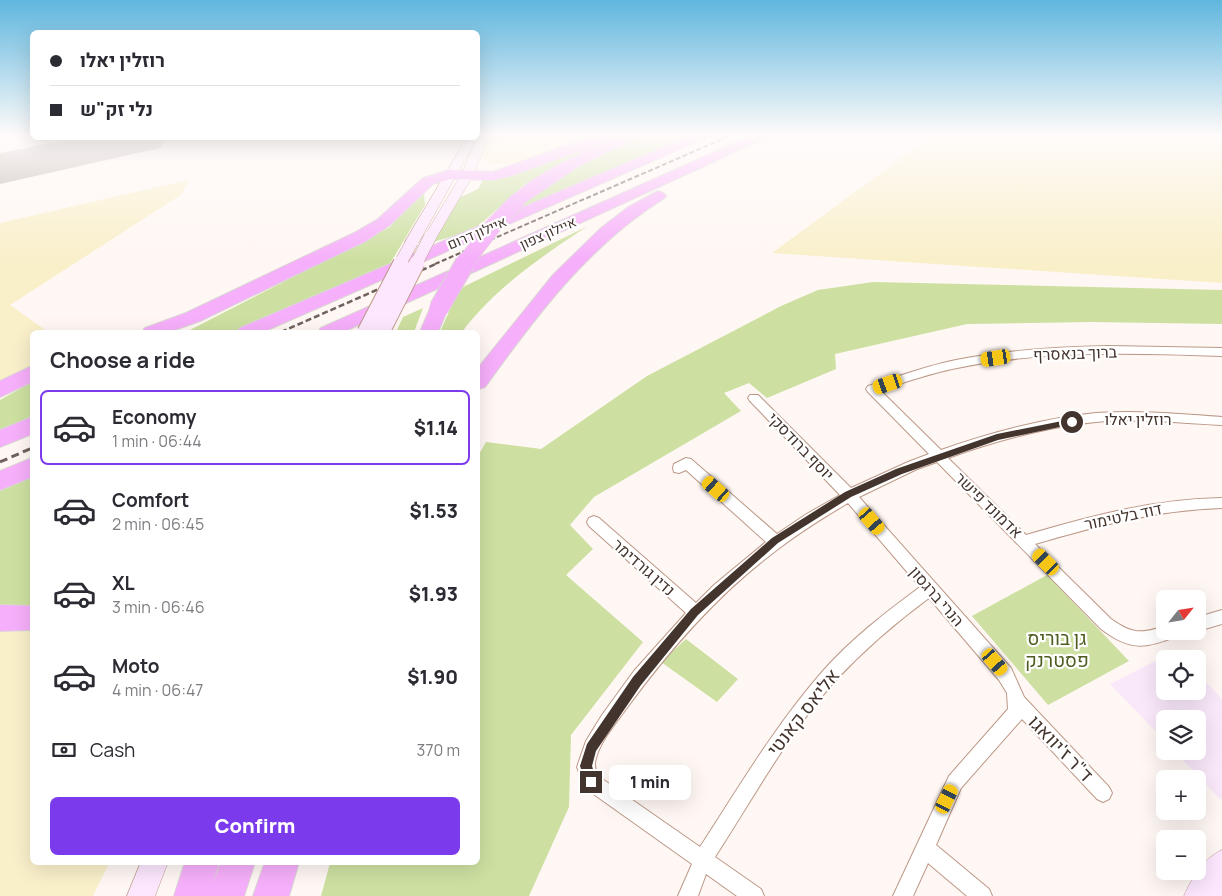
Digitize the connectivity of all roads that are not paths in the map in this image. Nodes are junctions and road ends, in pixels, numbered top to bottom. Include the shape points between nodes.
1 (468, 175) edge
2 (444, 176) edge
3 (448, 176) edge
4 (551, 176) edge
5 (610, 176) edge
6 (674, 176) edge
7 (698, 176) edge
8 (612, 204) junction
9 (157, 330) edge
10 (252, 330) edge
11 (332, 330) edge
12 (358, 330) edge
13 (365, 330) edge
14 (383, 330) edge
15 (430, 330) edge
16 (1222, 352) edge
17 (30, 373) edge
18 (480, 379) edge
19 (872, 389) joint
20 (0, 390) edge
21 (754, 398) dead end
22 (1222, 421) edge
23 (30, 426) edge
24 (0, 439) edge
25 (938, 456) junction
26 (30, 467) edge
27 (679, 468) dead end
28 (0, 481) edge
29 (848, 494) junction
30 (1222, 503) edge
31 (594, 522) dead end
32 (775, 541) junction
33 (1025, 541) junction
34 (930, 588) junction
35 (695, 612) junction
36 (0, 618) edge
37 (30, 618) edge
38 (1221, 618) edge
39 (1206, 622) edge
40 (1156, 637) edge
41 (1018, 703) junction
42 (1103, 793) dead end
43 (924, 848) junction
44 (703, 859) junction
45 (1222, 863) edge
46 (155, 865) edge
47 (201, 865) edge
48 (237, 865) edge
49 (281, 865) edge
50 (1222, 893) edge
51 (141, 896) edge
52 (192, 896) edge
53 (226, 896) edge
54 (271, 896) edge
55 (688, 896) edge
56 (754, 896) edge
57 (902, 896) edge
58 (982, 896) edge
59 (1198, 896) edge
60 (1219, 896) edge

1 - 14 street, bridge via 430,237
2 - 9 highway via 428,181 384,222 360,236 193,317
3 - 13 street, bridge
4 - 15 highway, bridge via 518,201 484,235 466,258
5 - 10 highway, איילון דרום
6 - 8 highway, איילון צפון
7 - 18 highway via 625,217 592,244 511,335
8 - 11 highway, איילון צפון
8 - 12 highway via 579,224
16 - 19 street, ברוך בנאסרף via 1042,353 955,364
17 - 20 highway
19 - 25 street, אדמונד פישר
21 - 29 street, יוסף ברודסקי
22 - 25 street, רוזלין יאלו via 1106,417 997,437
23 - 24 highway
25 - 29 street, רוזלין יאלו
25 - 33 street, אדמונד פישר
26 - 28 highway
27 - 32 street via 686,463
29 - 32 street, רוזלין יאלו
29 - 34 street, הנרי ברגסון
30 - 33 street, דוד בלטימור via 1107,516
31 - 35 street, נדין גורדימר
32 - 35 street, רוזלין יאלו
33 - 40 street, אדמונד פישר via 1106,624 1129,639 1143,641
34 - 41 street, הנרי ברגסון via 1005,674
34 - 44 street, אליאס קאנטי via 876,629 829,676 787,728
35 - 44 street, רוזלין יאלו via 645,671 591,748 586,766 591,782
36 - 37 highway
38 - 39 street
41 - 42 street, ד"ר ז'יוואגו
41 - 43 street via 1015,715 956,782
43 - 57 street
43 - 58 street
44 - 55 street, אליאס קאנטי
44 - 56 street
45 - 59 street
46 - 51 street
47 - 52 highway
48 - 53 highway
49 - 54 highway
50 - 60 street

